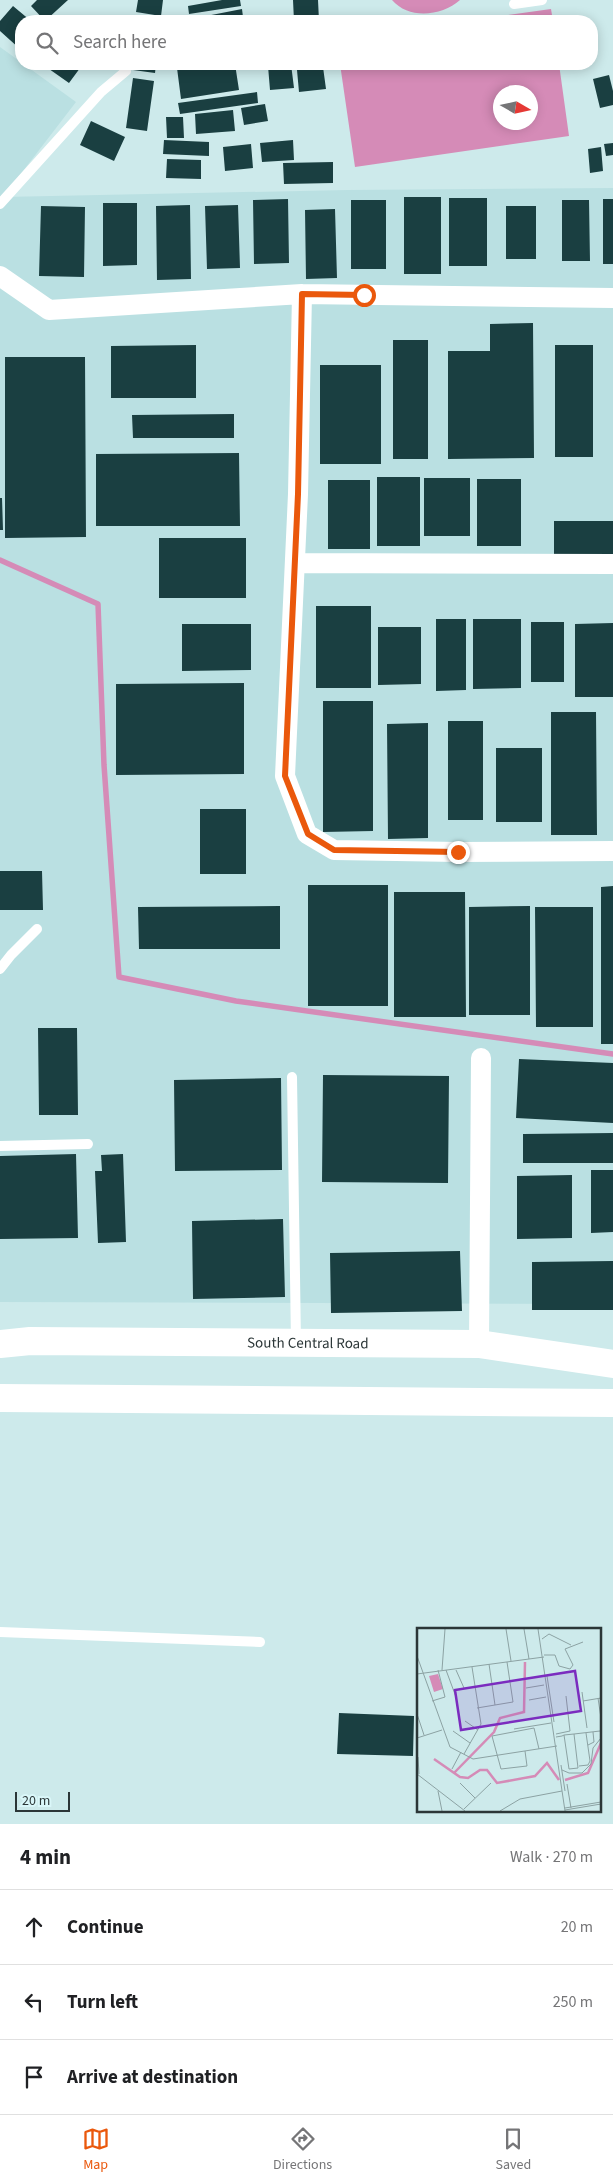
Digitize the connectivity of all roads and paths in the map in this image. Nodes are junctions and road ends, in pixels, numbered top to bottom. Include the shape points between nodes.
1 (542, 0) edge
2 (514, 4) dead end
3 (126, 71) dead end
4 (0, 204) edge
5 (0, 276) edge
6 (302, 294) junction
7 (613, 298) edge
8 (295, 563) junction
9 (613, 564) edge
10 (613, 851) edge
11 (37, 929) dead end
12 (0, 969) edge
13 (481, 1058) dead end
14 (292, 1077) dead end
15 (88, 1144) dead end
16 (0, 1146) edge
17 (296, 1343) junction
18 (0, 1344) edge
19 (479, 1344) junction
20 (613, 1364) edge
21 (0, 1398) edge
22 (613, 1403) edge
23 (0, 1632) edge
24 (260, 1642) dead end

1 - 2 lane
3 - 4 lane via 101,92
5 - 6 street via 49,310
6 - 7 street
6 - 8 street
8 - 9 street
8 - 10 street via 285,776 308,834 334,850
11 - 12 lane
13 - 19 street
14 - 17 lane
15 - 16 lane
17 - 18 main road, South Central Road via 30,1341
17 - 19 main road, South Central Road
19 - 20 main road, South Central Road
21 - 22 main road
23 - 24 lane

